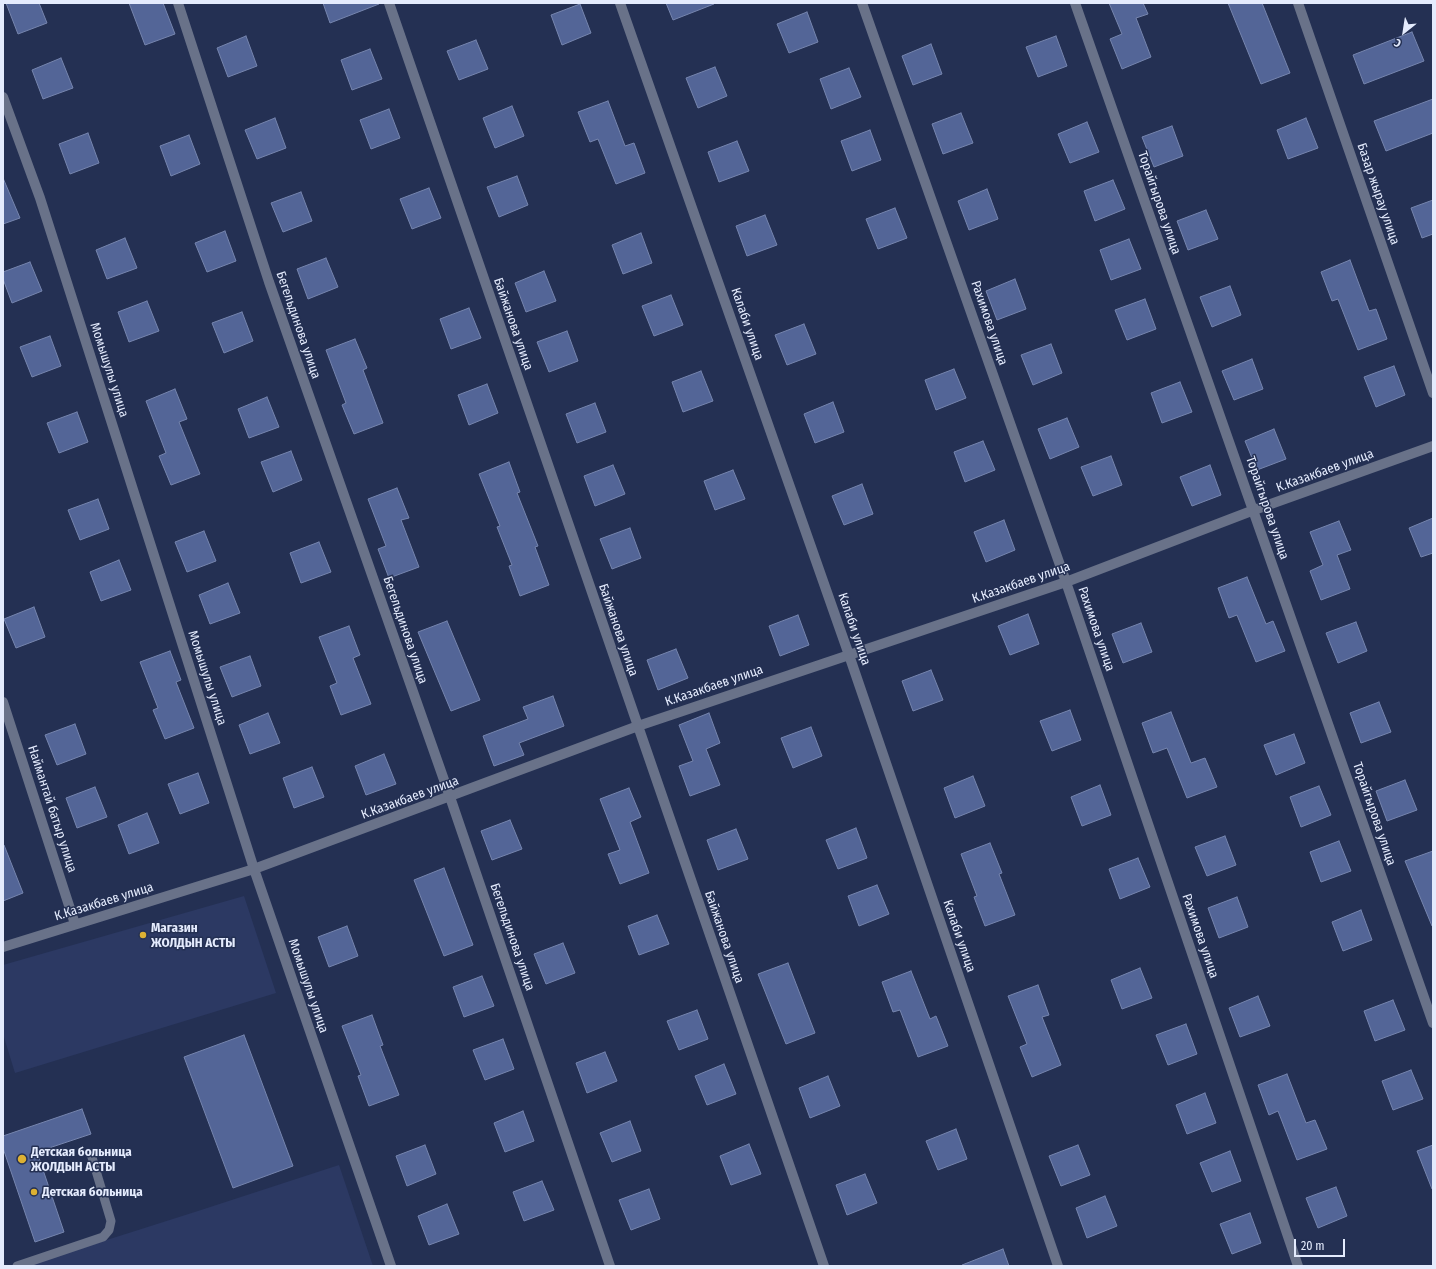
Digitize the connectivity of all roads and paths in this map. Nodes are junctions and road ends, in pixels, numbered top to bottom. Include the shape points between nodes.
1 (178, 3) edge
2 (389, 3) edge
3 (620, 3) edge
4 (862, 3) edge
5 (1075, 3) edge
6 (1298, 3) edge
7 (3, 97) edge
8 (1433, 393) edge
9 (1433, 446) edge
10 (1254, 510) junction
11 (1066, 582) junction
12 (849, 655) junction
13 (3, 702) edge
14 (638, 726) junction
15 (450, 797) junction
16 (254, 869) junction
17 (76, 924) junction
18 (3, 947) edge
19 (1433, 1023) edge
20 (91, 1154) dead end
21 (17, 1266) edge
22 (392, 1266) edge
23 (610, 1266) edge
24 (824, 1266) edge
25 (1058, 1266) edge
26 (1298, 1266) edge

1 - 15 street, Бегельдинова улица via 268,282
2 - 14 street, Байжанова улица
3 - 12 street, Калаби улица
4 - 11 street, Рахимова улица
5 - 10 street, Торайгырова улица
6 - 8 street, Базар жырау улица
7 - 16 street, Момышулы улица via 40,198
9 - 10 street, К.Казакбаев улица
10 - 11 street, К.Казакбаев улица
10 - 19 street, Торайгырова улица
11 - 12 street, К.Казакбаев улица
11 - 26 street, Рахимова улица
12 - 14 street, К.Казакбаев улица
12 - 25 street, Калаби улица
13 - 17 street, Наймантай батыр улица
14 - 15 street, К.Казакбаев улица
14 - 24 street, Байжанова улица
15 - 16 street, К.Казакбаев улица
15 - 23 street, Бегельдинова улица
16 - 17 street, К.Казакбаев улица
16 - 22 street, Момышулы улица
17 - 18 street, К.Казакбаев улица
20 - 21 lane via 111,1221 109,1230 103,1237

